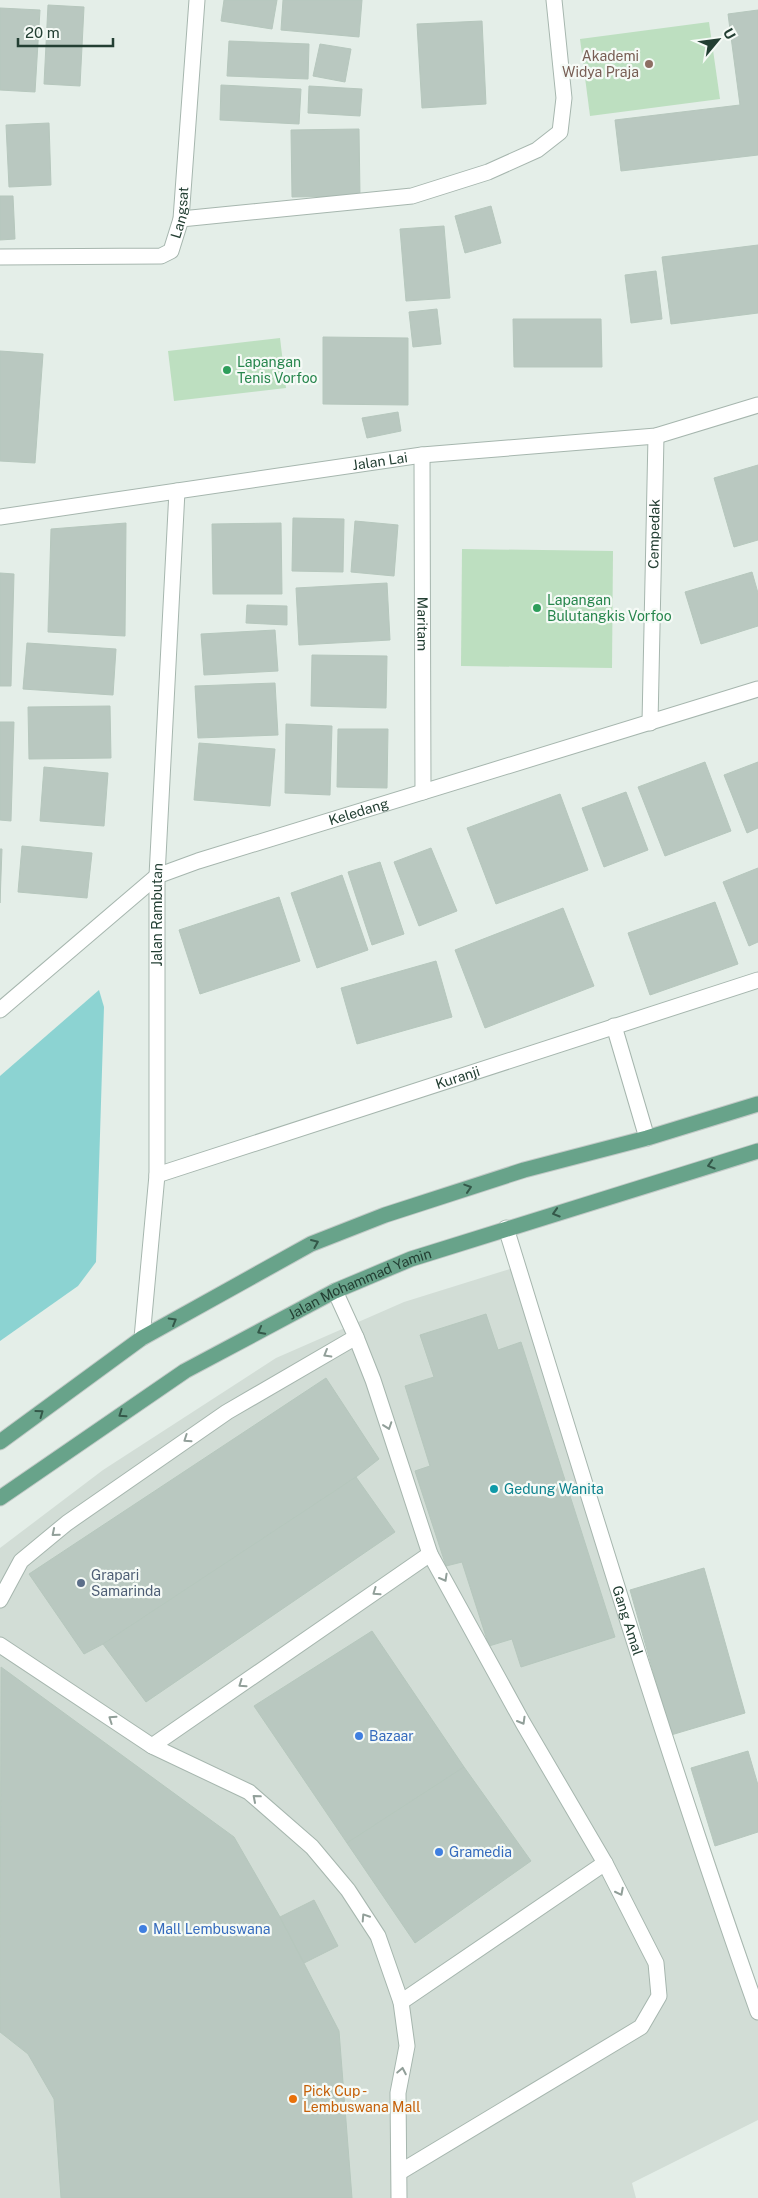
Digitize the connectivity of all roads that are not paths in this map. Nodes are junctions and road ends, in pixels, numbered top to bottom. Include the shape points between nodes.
1 (197, 0) edge
2 (554, 0) edge
3 (181, 219) junction
4 (0, 258) edge
5 (758, 406) edge
6 (656, 436) junction
7 (422, 455) junction
8 (177, 491) junction
9 (0, 517) edge
10 (758, 689) edge
11 (650, 723) junction
12 (423, 792) junction
13 (157, 876) junction
14 (758, 980) edge
15 (0, 1010) edge
16 (614, 1026) junction
17 (758, 1104) edge
18 (647, 1138) junction
19 (758, 1153) edge
20 (157, 1175) junction
21 (506, 1228) junction
22 (335, 1291) junction
23 (356, 1337) junction
24 (142, 1338) junction
25 (0, 1442) edge
26 (0, 1498) edge
27 (430, 1554) junction
28 (0, 1600) edge
29 (0, 1645) edge
30 (152, 1746) junction
31 (605, 1862) junction
32 (401, 2002) junction
33 (758, 2012) edge
34 (400, 2172) junction
35 (399, 2198) edge

1 - 3 street, Langsat
2 - 3 street via 564,98 560,132 537,150 488,172 412,196
3 - 4 street, Langsat via 171,251 162,256
5 - 6 street, Jalan Lai
6 - 7 street, Jalan Lai
6 - 11 street, Cempedak
7 - 8 street, Jalan Lai
7 - 12 street, Maritam
8 - 9 street, Jalan Lai
8 - 13 street, Jalan Rambutan
10 - 11 street, Keledang
11 - 12 street, Keledang
12 - 13 street, Keledang
13 - 15 street, Keledang
13 - 20 street, Jalan Rambutan
14 - 16 street, Kuranji
16 - 18 street
16 - 20 street, Kuranji
17 - 18 main road
24 -> 18 main road via 311,1244 385,1214 524,1170
19 -> 21 main road, Jalan Mohammad Yamin
20 - 24 street, Jalan Rambutan
21 - 22 main road, Jalan Mohammad Yamin via 411,1259
21 - 33 street, Gang Amal via 610,1562
22 - 23 street
22 -> 26 main road, Jalan Mohammad Yamin via 185,1372
23 -> 27 street
23 -> 28 street via 227,1412 67,1523 20,1562
25 -> 24 main road
27 -> 30 street
27 -> 31 street via 523,1723
30 -> 29 street
32 -> 30 street via 378,1936 348,1890 312,1847 249,1792
31 - 32 street
31 -> 34 street via 656,1962 659,1996 641,2027
34 -> 32 street via 398,2093 407,2046
34 - 35 street

